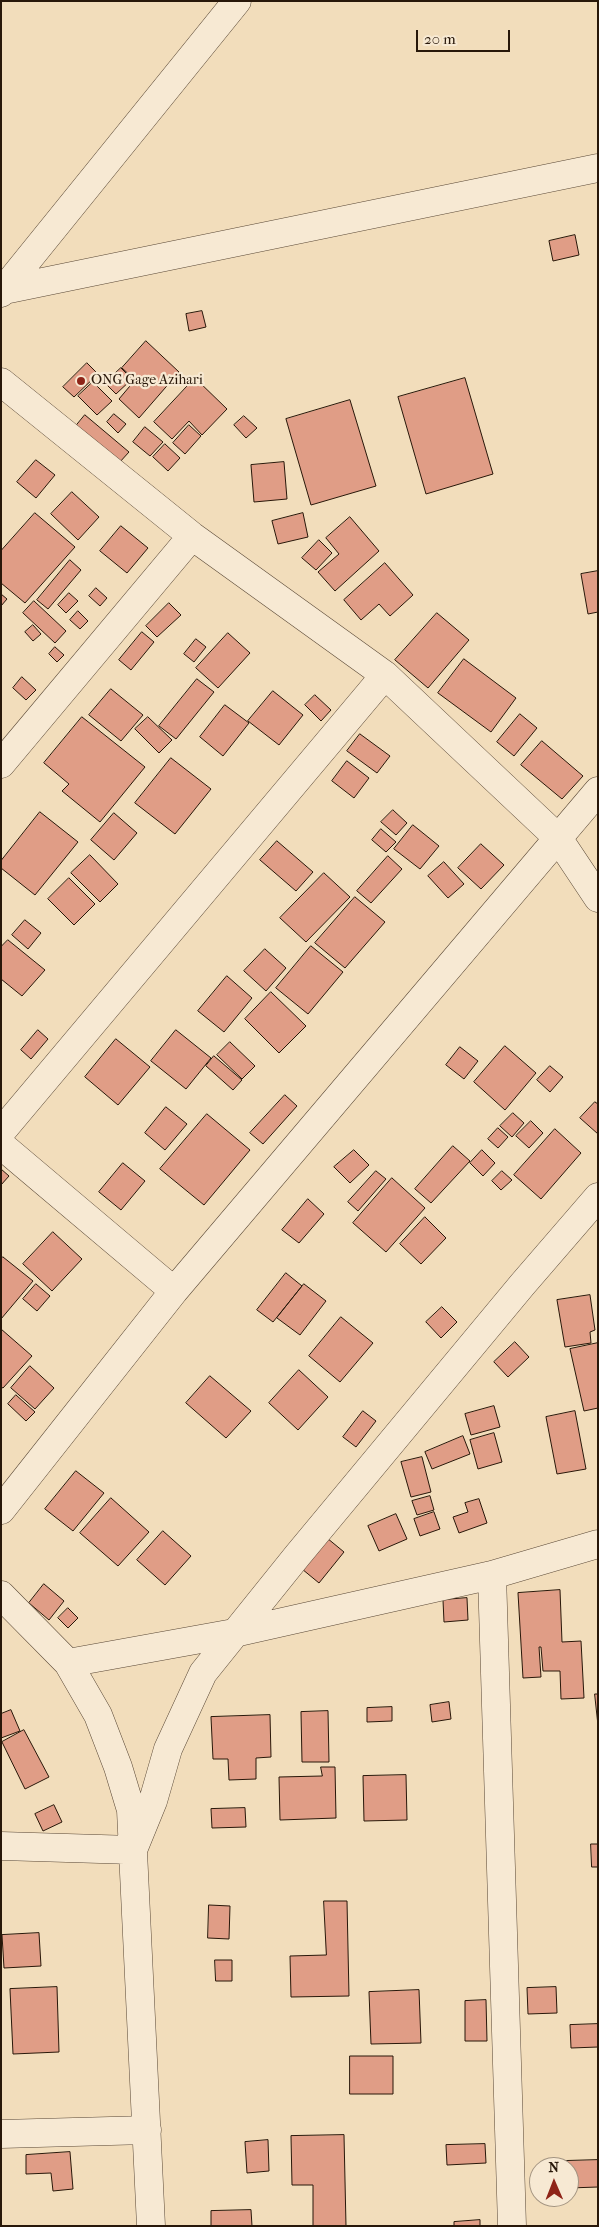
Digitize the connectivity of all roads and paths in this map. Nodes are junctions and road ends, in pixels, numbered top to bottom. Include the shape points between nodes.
1 (237, 1) edge
2 (598, 168) edge
3 (3, 292) edge
4 (1, 382) edge
5 (192, 536) junction
6 (384, 675) junction
7 (1, 764) edge
8 (598, 791) edge
9 (558, 838) junction
10 (598, 898) edge
11 (1, 1132) edge
12 (1, 1145) edge
13 (598, 1197) edge
14 (174, 1291) junction
15 (1, 1510) edge
16 (598, 1544) edge
17 (492, 1575) junction
18 (1, 1595) edge
19 (234, 1633) junction
20 (68, 1663) junction
21 (1, 1846) edge
22 (133, 1850) junction
23 (147, 2130) junction
24 (1, 2134) edge
25 (151, 2226) edge
26 (512, 2226) edge

1 - 3 street
2 - 3 street
4 - 5 street
5 - 6 street
5 - 7 street
6 - 9 street
6 - 11 street
8 - 9 street
9 - 10 street
9 - 14 street
12 - 14 street
13 - 19 street
14 - 15 street
16 - 17 street
17 - 19 street
17 - 26 street
18 - 20 street
19 - 20 street
19 - 22 street via 203,1673 188,1704 168,1749 153,1801
20 - 22 street via 98,1714 118,1767 131,1810
21 - 22 street
22 - 23 street
23 - 24 street
23 - 25 street

